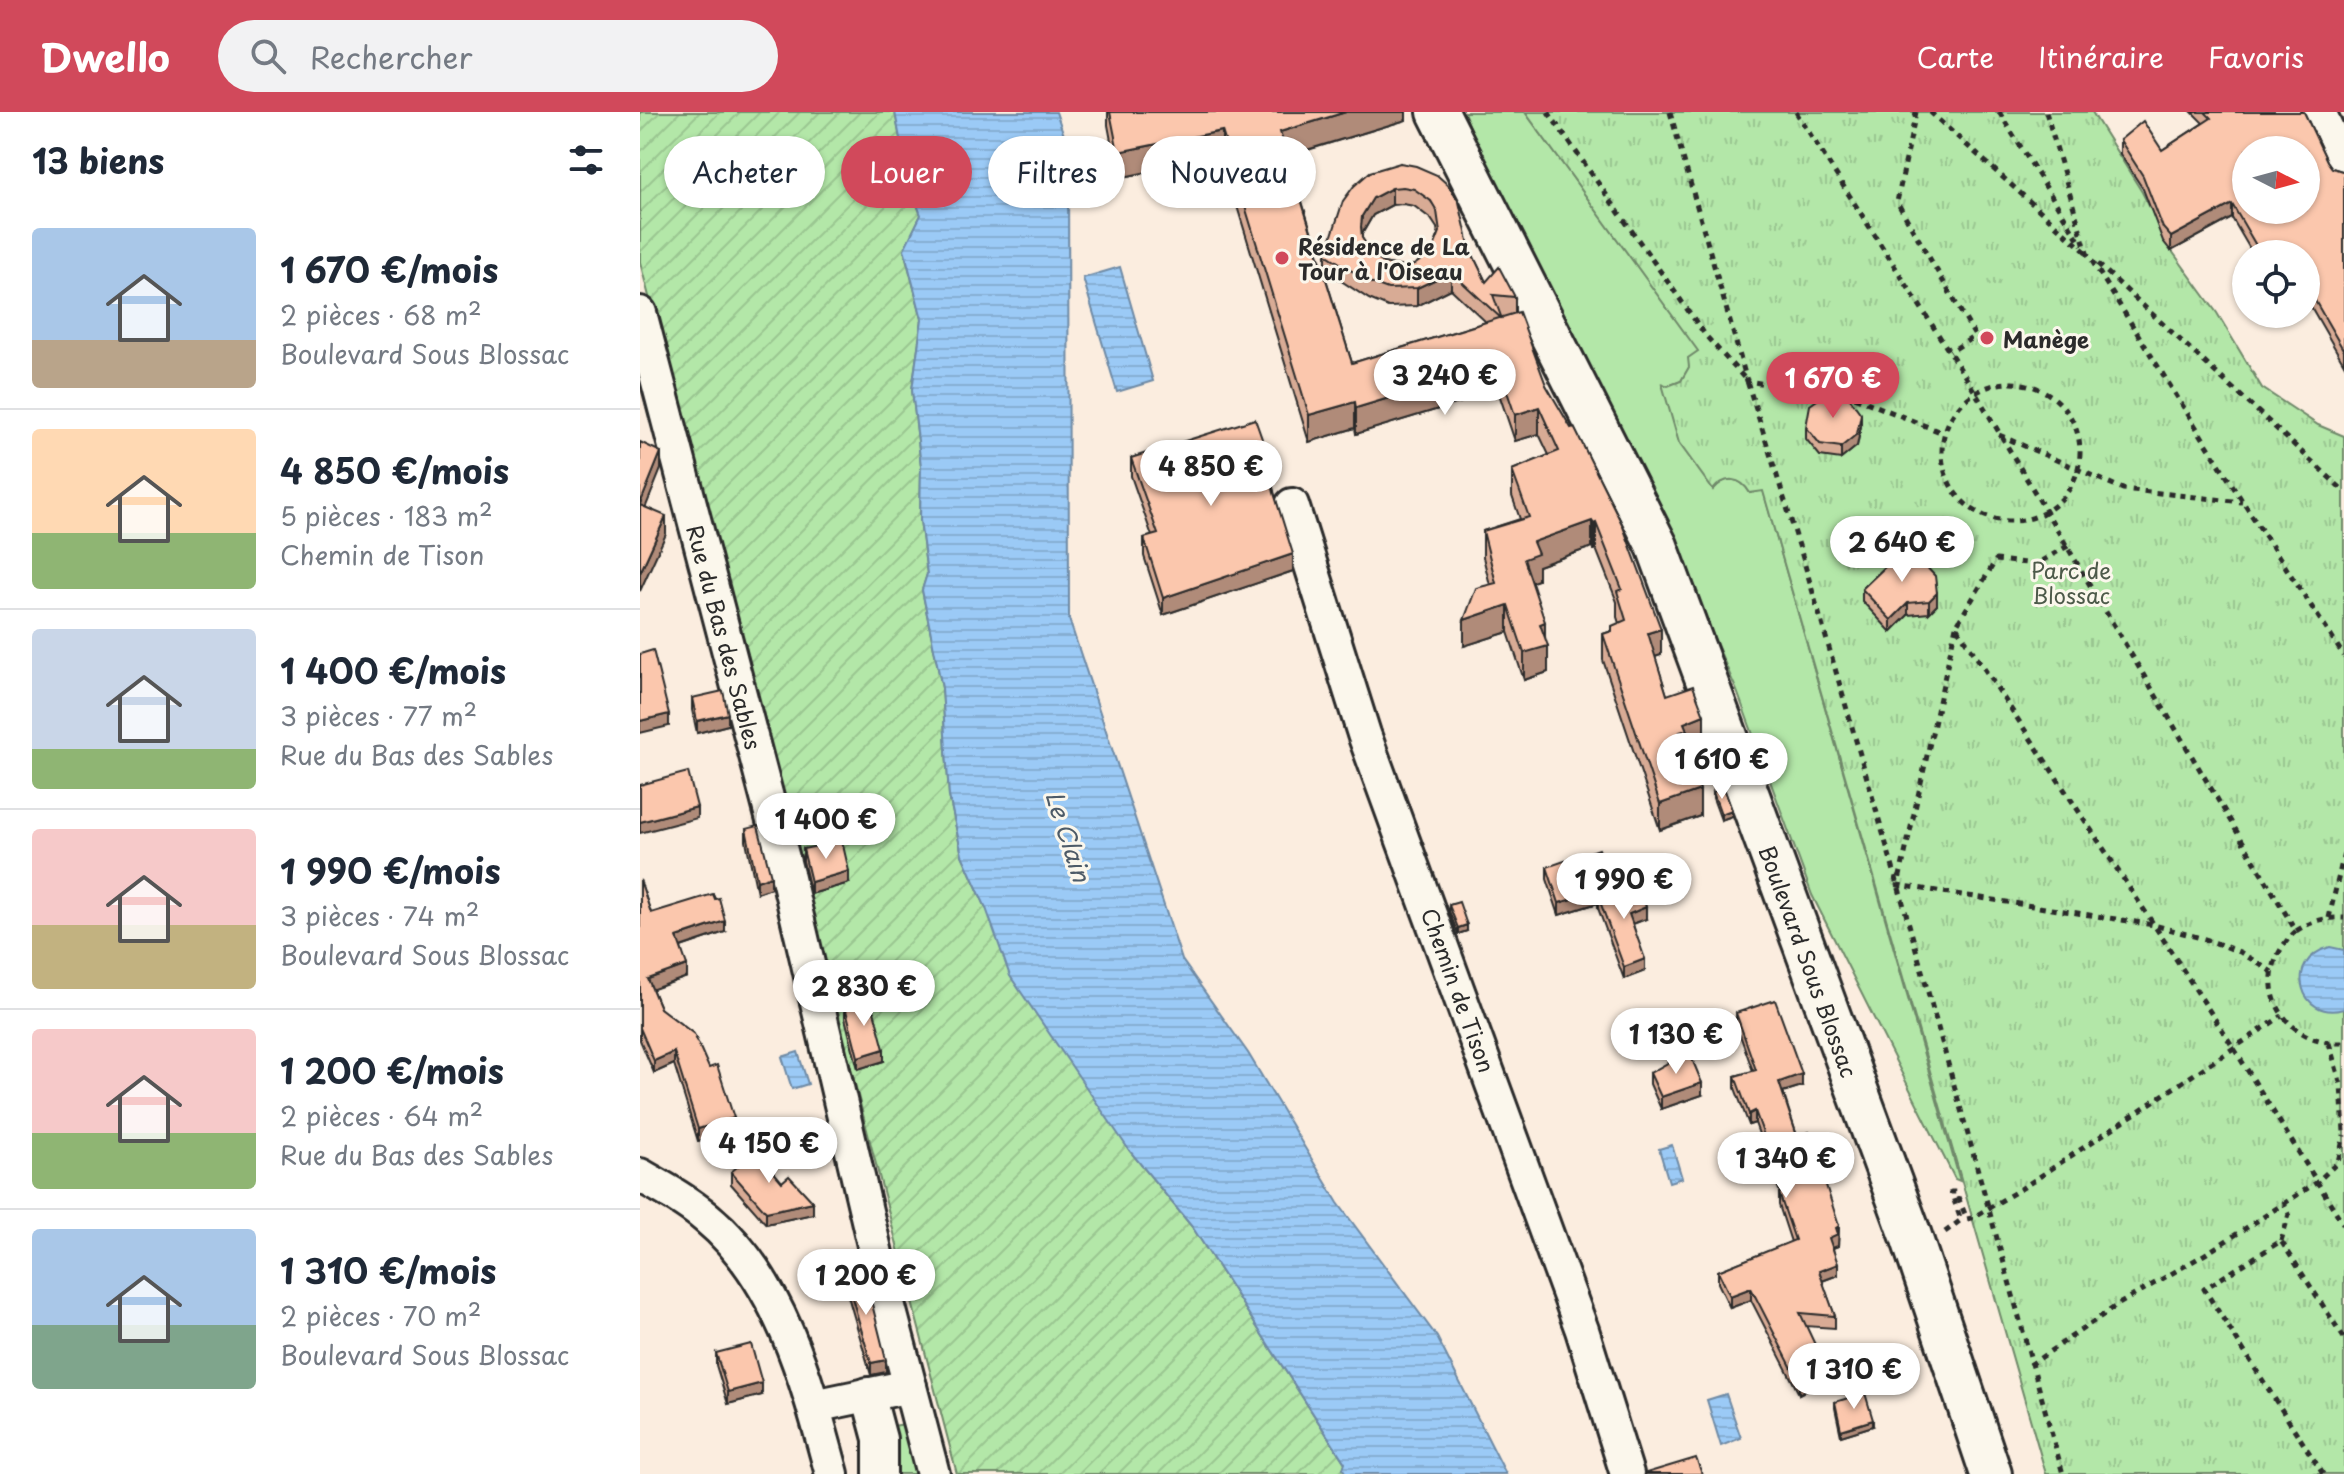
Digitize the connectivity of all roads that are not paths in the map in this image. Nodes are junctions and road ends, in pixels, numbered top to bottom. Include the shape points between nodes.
1 (1438, 112) edge
2 (2319, 112) edge
3 (2344, 166) edge
4 (640, 313) edge
5 (648, 382) edge
6 (1292, 505) dead end
7 (640, 1175) edge
8 (910, 1386) junction
9 (868, 1394) junction
10 (814, 1406) junction
11 (832, 1474) edge
12 (880, 1474) edge
13 (933, 1474) edge
14 (1627, 1474) edge
15 (1991, 1474) edge

1 - 15 main road, Boulevard Sous Blossac via 1657,546 1911,1236
2 - 3 street
4 - 5 street, Rue du Bas des Sables
5 - 8 street, Rue du Bas des Sables via 787,874
6 - 14 street, Chemin de Tison via 1364,734 1578,1317
7 - 10 street via 707,1217 750,1263 772,1298
8 - 9 street
8 - 13 street, Rue du Bas des Sables
9 - 10 street
9 - 12 street via 880,1439
10 - 11 street

